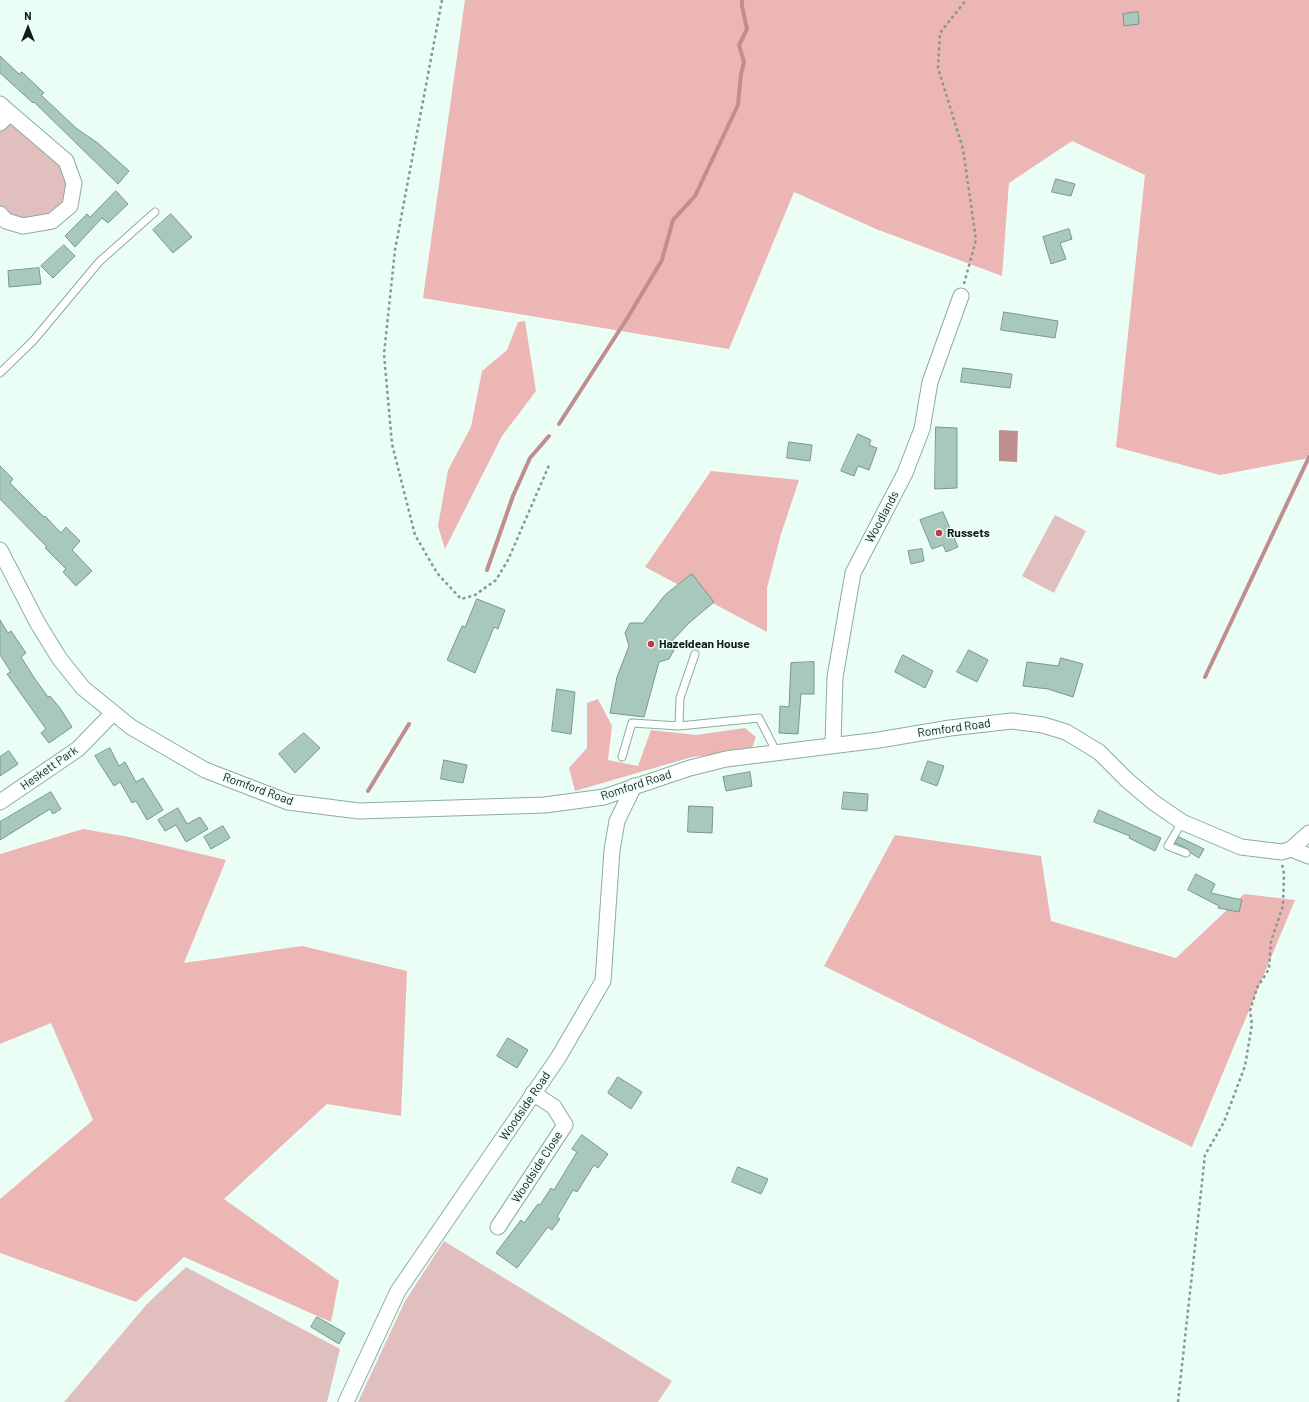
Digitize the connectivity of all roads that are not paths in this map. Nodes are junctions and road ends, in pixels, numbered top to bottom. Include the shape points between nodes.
1 (3, 114) edge
2 (155, 212) dead end
3 (0, 214) edge
4 (961, 296) road end
5 (0, 373) edge
6 (0, 550) edge
7 (695, 654) dead end
8 (112, 713) junction
9 (679, 726) junction
10 (833, 744) junction
11 (777, 753) junction
12 (622, 757) dead end
13 (634, 786) junction
14 (0, 802) edge
15 (1182, 822) junction
16 (1309, 833) edge
17 (1286, 850) junction
18 (1186, 853) dead end
19 (1309, 856) edge
20 (533, 1093) junction
21 (498, 1228) dead end
22 (346, 1402) edge

1 - 3 street via 66,160 74,183 70,206 52,221 23,226 6,221
2 - 5 lane via 99,262 33,341
4 - 10 street, Woodlands via 930,382 922,429 902,480 854,573 835,677
6 - 8 street, Romford Road via 37,622 59,658 82,688
7 - 9 lane via 680,698
8 - 13 street, Romford Road via 131,727 205,770 288,802 359,811 545,805 604,797
8 - 14 street, Heskett Park via 78,749
9 - 11 lane via 759,718
9 - 12 lane via 632,723
10 - 11 street, Romford Road
10 - 15 street, Romford Road via 1012,721 1043,725 1066,732 1099,752 1153,802
11 - 13 street, Romford Road via 726,759
13 - 20 street, Woodside Road via 616,821 603,980 558,1058
15 - 17 street, Romford Road via 1241,848
15 - 18 lane via 1168,846
16 - 17 street
17 - 19 street, Romford Road
20 - 21 street, Woodside Close via 554,1107 565,1125
20 - 22 street, Woodside Road via 398,1291

